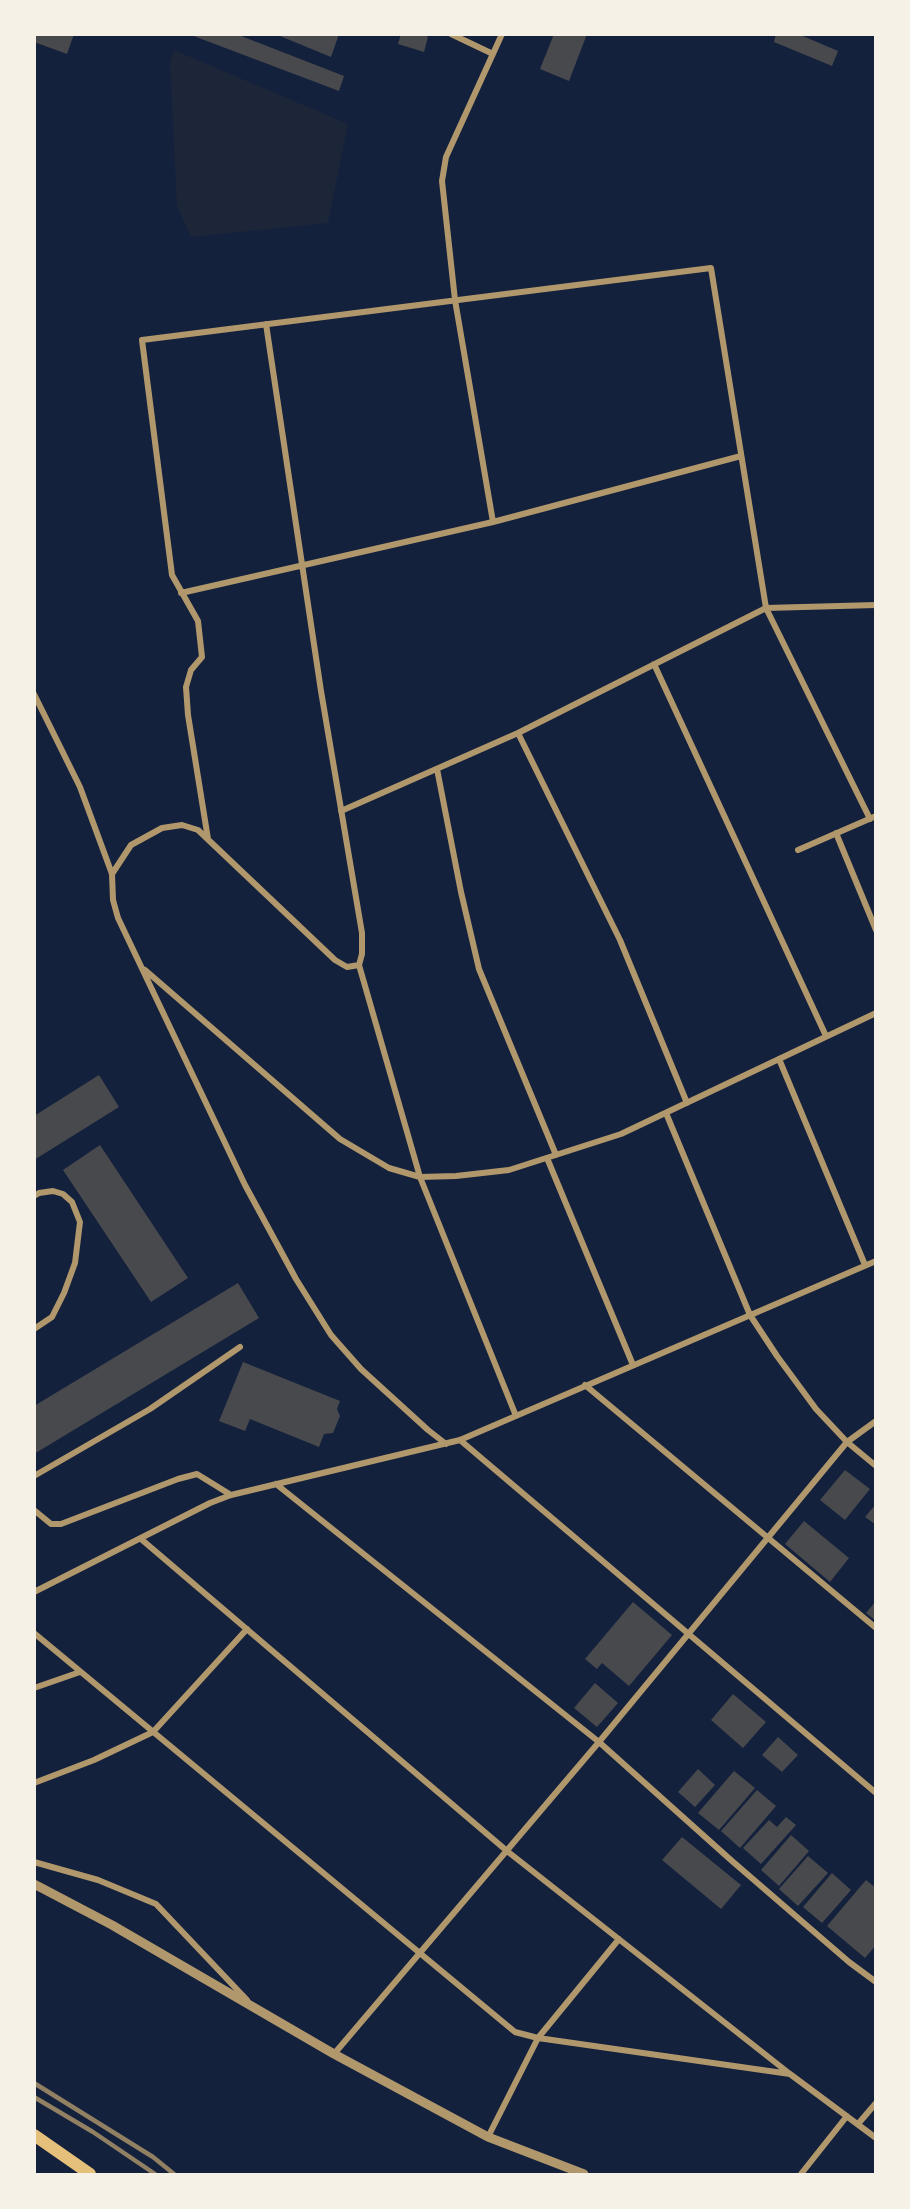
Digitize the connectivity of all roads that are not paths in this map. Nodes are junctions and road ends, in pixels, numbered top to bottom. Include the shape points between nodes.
1 (451, 34) edge
2 (502, 34) edge
3 (493, 54) junction
4 (455, 300) junction
5 (266, 324) junction
6 (741, 456) junction
7 (493, 522) junction
8 (302, 565) junction
9 (181, 592) junction
10 (876, 605) edge
11 (766, 608) junction
12 (654, 664) junction
13 (34, 694) edge
14 (519, 733) junction
15 (437, 769) junction
16 (341, 811) junction
17 (873, 817) edge
18 (836, 833) junction
19 (208, 839) junction
20 (798, 850) dead end
21 (112, 874) junction
22 (876, 930) edge
23 (358, 965) junction
24 (142, 968) junction
25 (876, 1013) edge
26 (826, 1036) junction
27 (779, 1059) junction
28 (687, 1102) junction
29 (666, 1113) junction
30 (556, 1155) junction
31 (547, 1158) junction
32 (420, 1177) junction
33 (34, 1196) edge
34 (876, 1261) edge
35 (866, 1265) junction
36 (750, 1315) junction
37 (34, 1329) edge
38 (240, 1347) dead end
39 (633, 1365) junction
40 (585, 1386) junction
41 (516, 1416) junction
42 (876, 1421) edge
43 (460, 1440) junction
44 (847, 1442) junction
45 (446, 1444) junction
46 (876, 1467) edge
47 (34, 1476) edge
48 (276, 1485) junction
49 (231, 1495) junction
50 (34, 1510) edge
51 (141, 1539) junction
52 (769, 1539) junction
53 (34, 1592) edge
54 (876, 1628) edge
55 (247, 1629) junction
56 (34, 1633) edge
57 (688, 1633) junction
58 (80, 1671) junction
59 (34, 1688) edge
60 (153, 1732) junction
61 (598, 1742) junction
62 (34, 1783) edge
63 (876, 1793) edge
64 (507, 1851) junction
65 (34, 1862) edge
66 (34, 1884) edge
67 (619, 1939) junction
68 (419, 1954) junction
69 (876, 1982) edge
70 (255, 2009) junction
71 (537, 2038) junction
72 (334, 2054) junction
73 (790, 2074) junction
74 (876, 2103) edge
75 (848, 2116) junction
76 (858, 2124) junction
77 (34, 2135) edge
78 (488, 2137) junction
79 (876, 2138) edge
80 (90, 2175) edge
81 (584, 2175) edge
82 (801, 2175) edge

1 - 3 street
2 - 3 street
3 - 4 street via 446,158 442,181
4 - 5 street
4 - 6 street via 711,268
4 - 7 street
5 - 8 street
5 - 9 street via 142,340 172,575
6 - 7 street
6 - 11 street
7 - 8 street
8 - 9 street
8 - 16 street
9 - 19 street via 198,621 202,657 186,687
10 - 11 street
11 - 12 street
11 - 17 street
12 - 14 street
12 - 26 street
13 - 21 street via 80,787
14 - 15 street
14 - 28 street via 620,940
15 - 16 street
15 - 30 street via 479,969
16 - 23 street via 362,933
17 - 18 street
18 - 20 street
18 - 22 street
19 - 21 street via 198,830 182,825 162,828 131,845
19 - 23 street via 335,960 347,968
21 - 24 street via 118,918
23 - 32 street
24 - 32 street via 340,1139 389,1168
24 - 45 street via 245,1185 331,1335 361,1369
25 - 26 street
26 - 27 street
27 - 28 street
27 - 35 street
28 - 29 street
29 - 30 street via 621,1134
29 - 36 street
30 - 31 street
31 - 32 street via 509,1170
31 - 39 street
32 - 41 street
33 - 37 street via 53,1191 63,1194 72,1202 80,1222 75,1263 64,1293 52,1317
34 - 35 street
35 - 36 street
36 - 39 street
36 - 44 street via 816,1409
38 - 47 street via 150,1409
39 - 40 street
40 - 41 street
40 - 52 street
41 - 43 street
42 - 44 street
43 - 45 street
43 - 57 street
44 - 46 street
44 - 52 street
45 - 48 street
48 - 49 street
48 - 61 street
49 - 50 street via 197,1474 61,1524 51,1524
49 - 51 street
51 - 53 street
51 - 55 street
52 - 54 street
52 - 57 street
55 - 60 street
55 - 64 street
56 - 58 street
57 - 61 street
57 - 63 street
58 - 59 street
58 - 60 street
60 - 62 street
60 - 68 street
61 - 64 street
61 - 69 street
64 - 67 street
64 - 68 street
65 - 70 street via 98,1880 156,1904
66 - 70 street
67 - 71 street
67 - 73 street
68 - 71 street via 514,2032
68 - 72 street
70 - 72 street
71 - 73 street
71 - 78 street
72 - 78 street
73 - 75 street
74 - 76 street
75 - 76 street
75 - 82 street
76 - 79 street
77 - 80 main road
78 - 81 street

